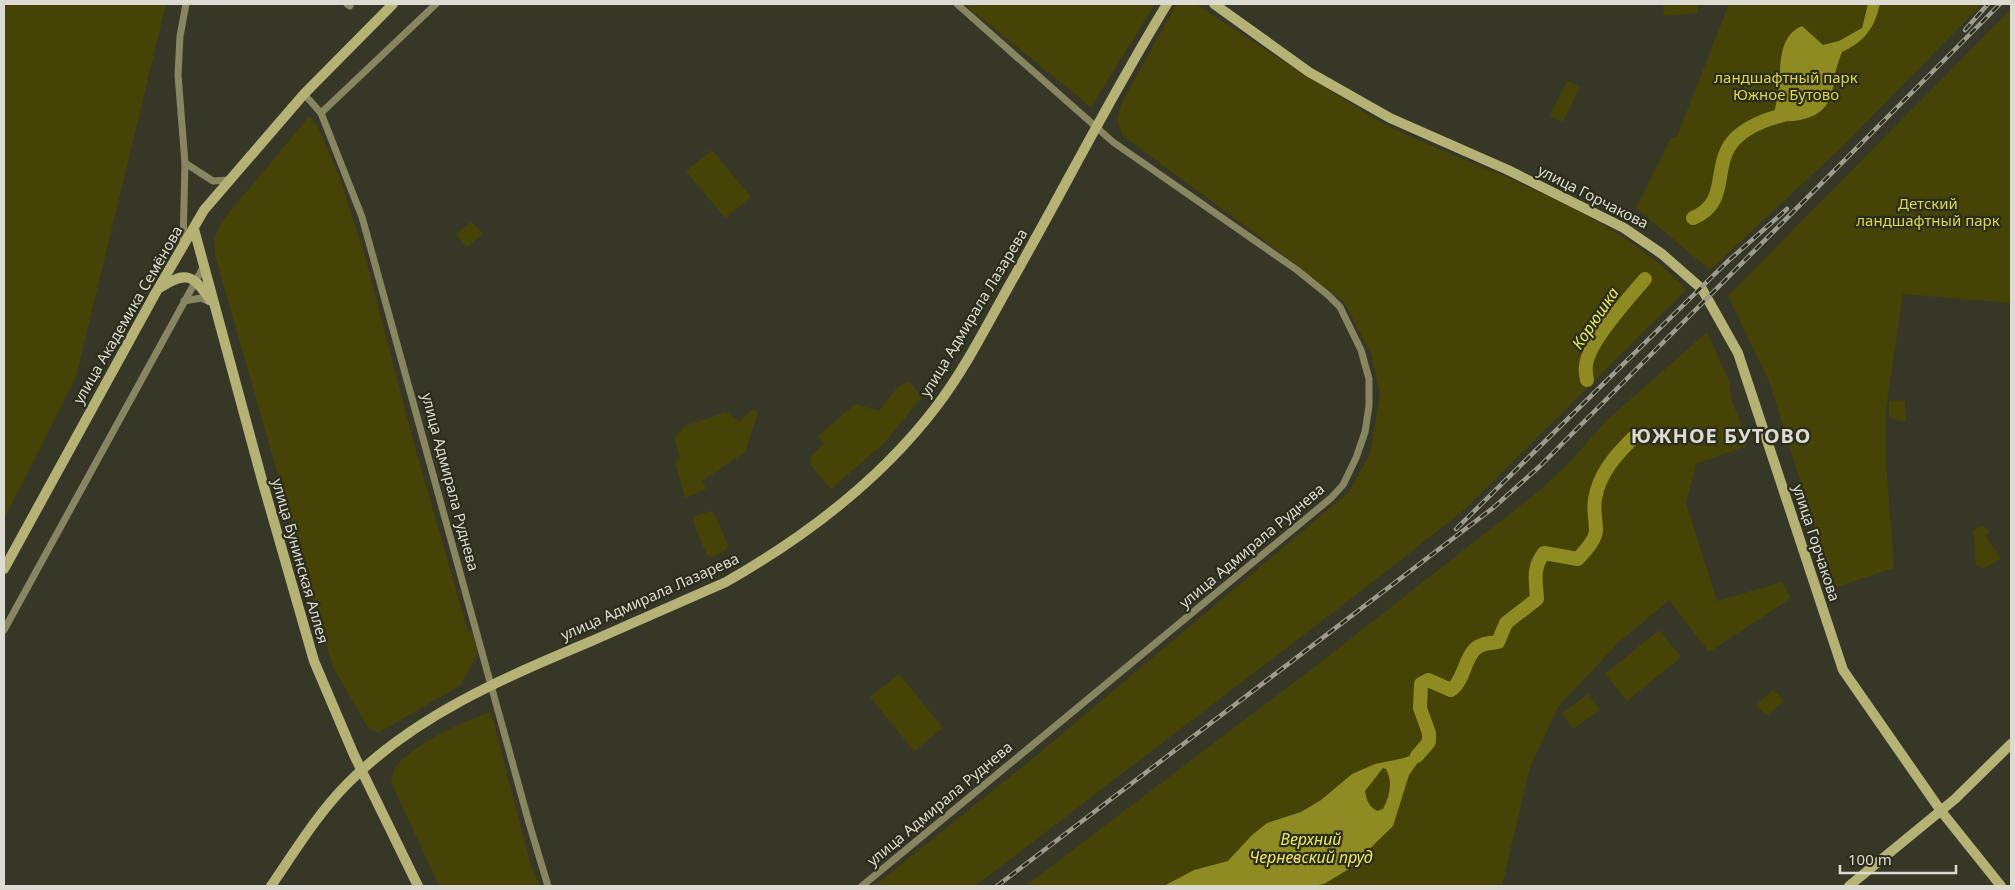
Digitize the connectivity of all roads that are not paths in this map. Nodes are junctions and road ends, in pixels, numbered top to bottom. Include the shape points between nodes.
1 (186, 4) edge
2 (393, 4) edge
3 (436, 4) edge
4 (957, 4) edge
5 (1166, 4) edge
6 (1214, 4) edge
7 (304, 94) junction
8 (321, 114) junction
9 (1097, 128) junction
10 (185, 163) junction
11 (229, 180) junction
12 (194, 229) junction
13 (183, 247) junction
14 (204, 266) junction
15 (195, 282) junction
16 (158, 289) junction
17 (184, 301) junction
18 (214, 305) junction
19 (4, 569) edge
20 (4, 630) edge
21 (492, 685) junction
22 (2011, 744) edge
23 (362, 771) junction
24 (1941, 811) junction
25 (271, 886) edge
26 (418, 886) edge
27 (548, 886) edge
28 (862, 886) edge
29 (1849, 886) edge
30 (2001, 886) edge

1 - 10 street via 178,75
2 - 7 street, улица Академика Семёнова
3 - 8 street
4 - 9 street, улица Адмирала Руднева
5 - 9 street, улица Адмирала Лазарева
6 - 24 street, улица Горчакова via 1309,72 1382,114 1508,170 1624,228 1662,254 1702,289 1738,353 1843,670
7 - 8 street, улица Адмирала Руднева
7 - 11 street, улица Академика Семёнова
8 - 21 street, улица Адмирала Руднева via 362,217
9 - 21 street, улица Адмирала Лазарева via 952,385 920,427 868,481 765,559 726,582
9 - 28 street, улица Адмирала Руднева via 1297,270 1340,307 1361,350 1369,379 1365,432 1342,485 1318,511
10 - 11 street via 213,181
10 - 13 street
11 - 12 street, улица Академика Семёнова via 204,210
12 - 13 street, улица Академика Семёнова
12 - 14 street, улица Бунинская Аллея
13 - 16 street, улица Академика Семёнова
14 - 15 street
14 - 18 street, улица Бунинская Аллея
15 - 16 street via 185,276 178,277
15 - 17 street
15 - 18 street
16 - 19 street, улица Академика Семёнова
17 - 18 street via 201,298
17 - 20 street
18 - 23 street, улица Бунинская Аллея via 314,660
21 - 23 street, улица Адмирала Лазарева via 414,728
21 - 27 street, улица Адмирала Руднева
22 - 24 street
23 - 25 street, улица Адмирала Лазарева via 323,812
23 - 26 street, улица Бунинская Аллея
24 - 29 street
24 - 30 street, улица Горчакова

